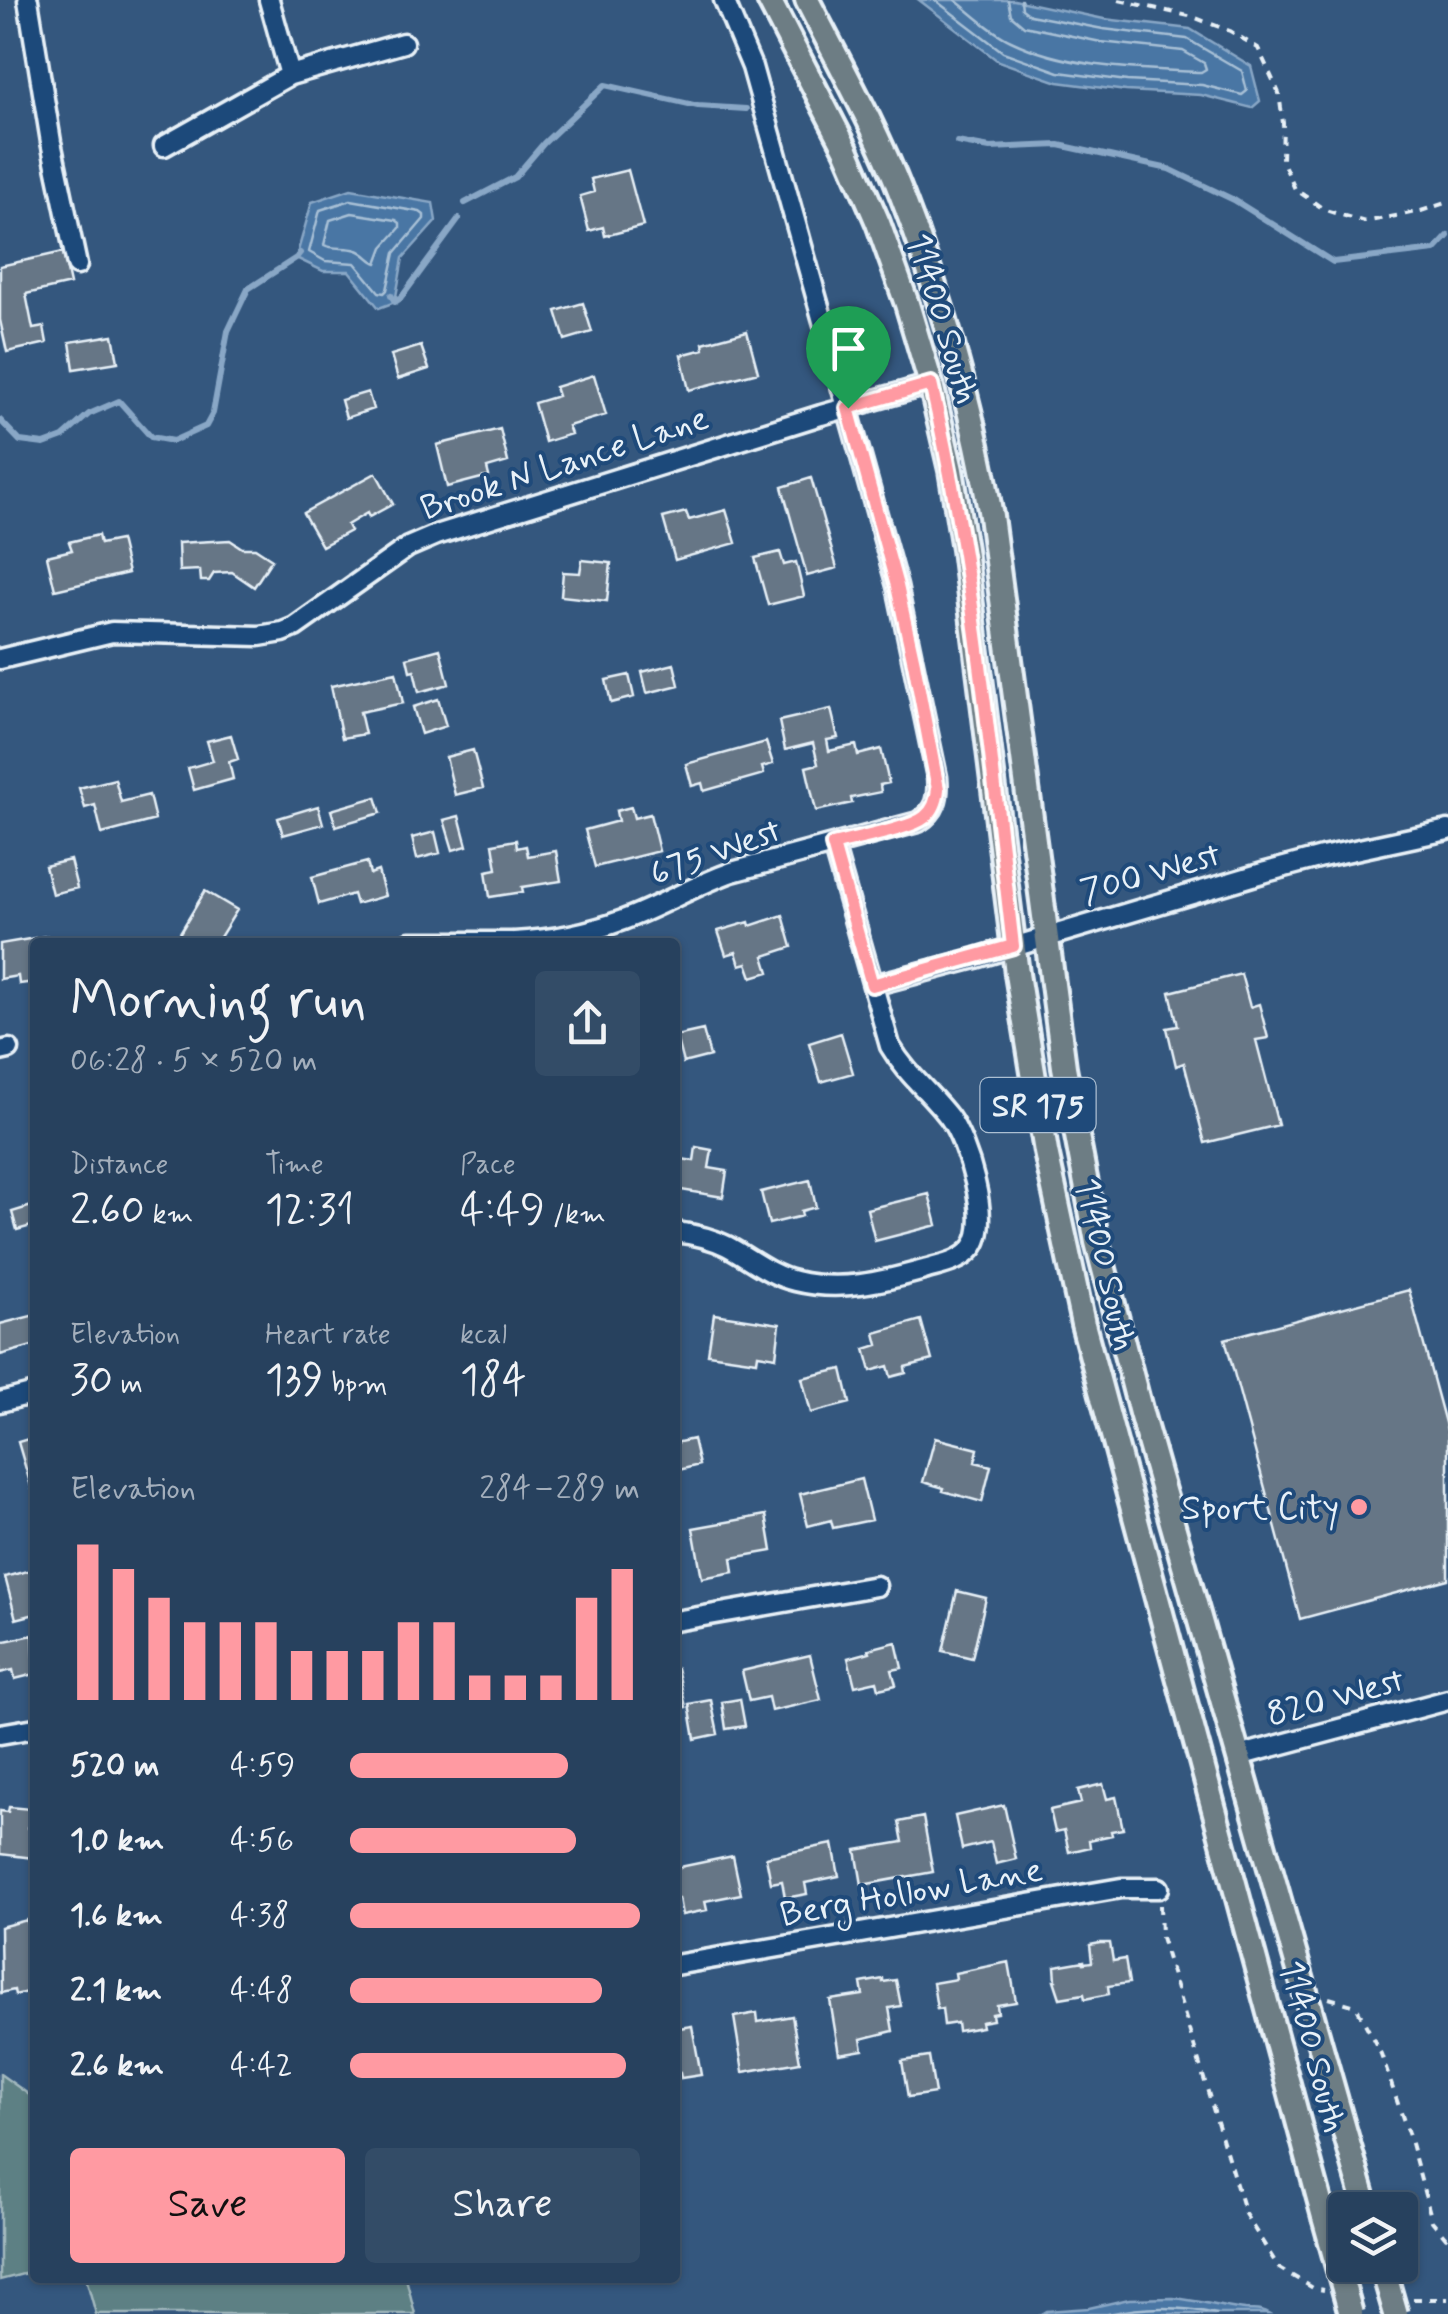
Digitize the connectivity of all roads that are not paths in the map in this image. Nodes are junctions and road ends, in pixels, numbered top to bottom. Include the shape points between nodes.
1 (28, 0) edge
2 (270, 0) edge
3 (724, 0) edge
4 (769, 0) edge
5 (807, 0) edge
6 (403, 43) dead end
7 (290, 75) junction
8 (164, 146) dead end
9 (77, 265) dead end
10 (931, 384) junction
11 (848, 408) junction
12 (0, 659) edge
13 (1448, 830) edge
14 (833, 845) junction
15 (1048, 936) junction
16 (555, 938) edge
17 (1013, 946) junction
18 (872, 985) junction
19 (680, 1233) edge
20 (30, 1393) edge
21 (0, 1402) edge
22 (876, 1586) dead end
23 (680, 1620) edge
24 (1448, 1700) edge
25 (30, 1729) edge
26 (0, 1734) edge
27 (1238, 1756) junction
28 (1160, 1888) road end
29 (680, 1964) edge
30 (1362, 2192) edge
31 (1389, 2282) edge
32 (1400, 2306) edge
33 (1351, 2314) edge

1 - 9 street
2 - 7 street
3 - 11 street via 752,67
4 - 10 main road, 11400 South / SR 175 via 878,223
5 - 15 main road, 11400 South / SR 175 via 900,190 962,373 991,516
6 - 7 street
7 - 8 street
10 - 11 street, Brook N Lance Lane
10 - 17 main road, 11400 South / SR 175 via 964,549
11 - 12 street, Brook N Lance Lane via 422,540 284,632 112,632
11 - 14 street, 675 West via 897,586 937,800 918,822
13 - 15 street, 700 West via 1322,857
14 - 16 street, 675 West via 732,872 650,909
14 - 18 street
15 - 17 street, 700 West
15 - 27 main road, 11400 South / SR 175 via 1096,1242
17 - 18 street, 700 West
17 - 33 main road, 11400 South / SR 175, bridge via 1046,1152 1083,1324
18 - 19 street via 890,1046 961,1140 980,1209 973,1248 954,1261 872,1283 818,1285
20 - 21 street
22 - 23 street
24 - 27 street, 820 West
25 - 26 street
27 - 30 main road, 11400 South / SR 175
28 - 29 street, Berg Hollow Lane via 1121,1888
31 - 32 main road, bridge

